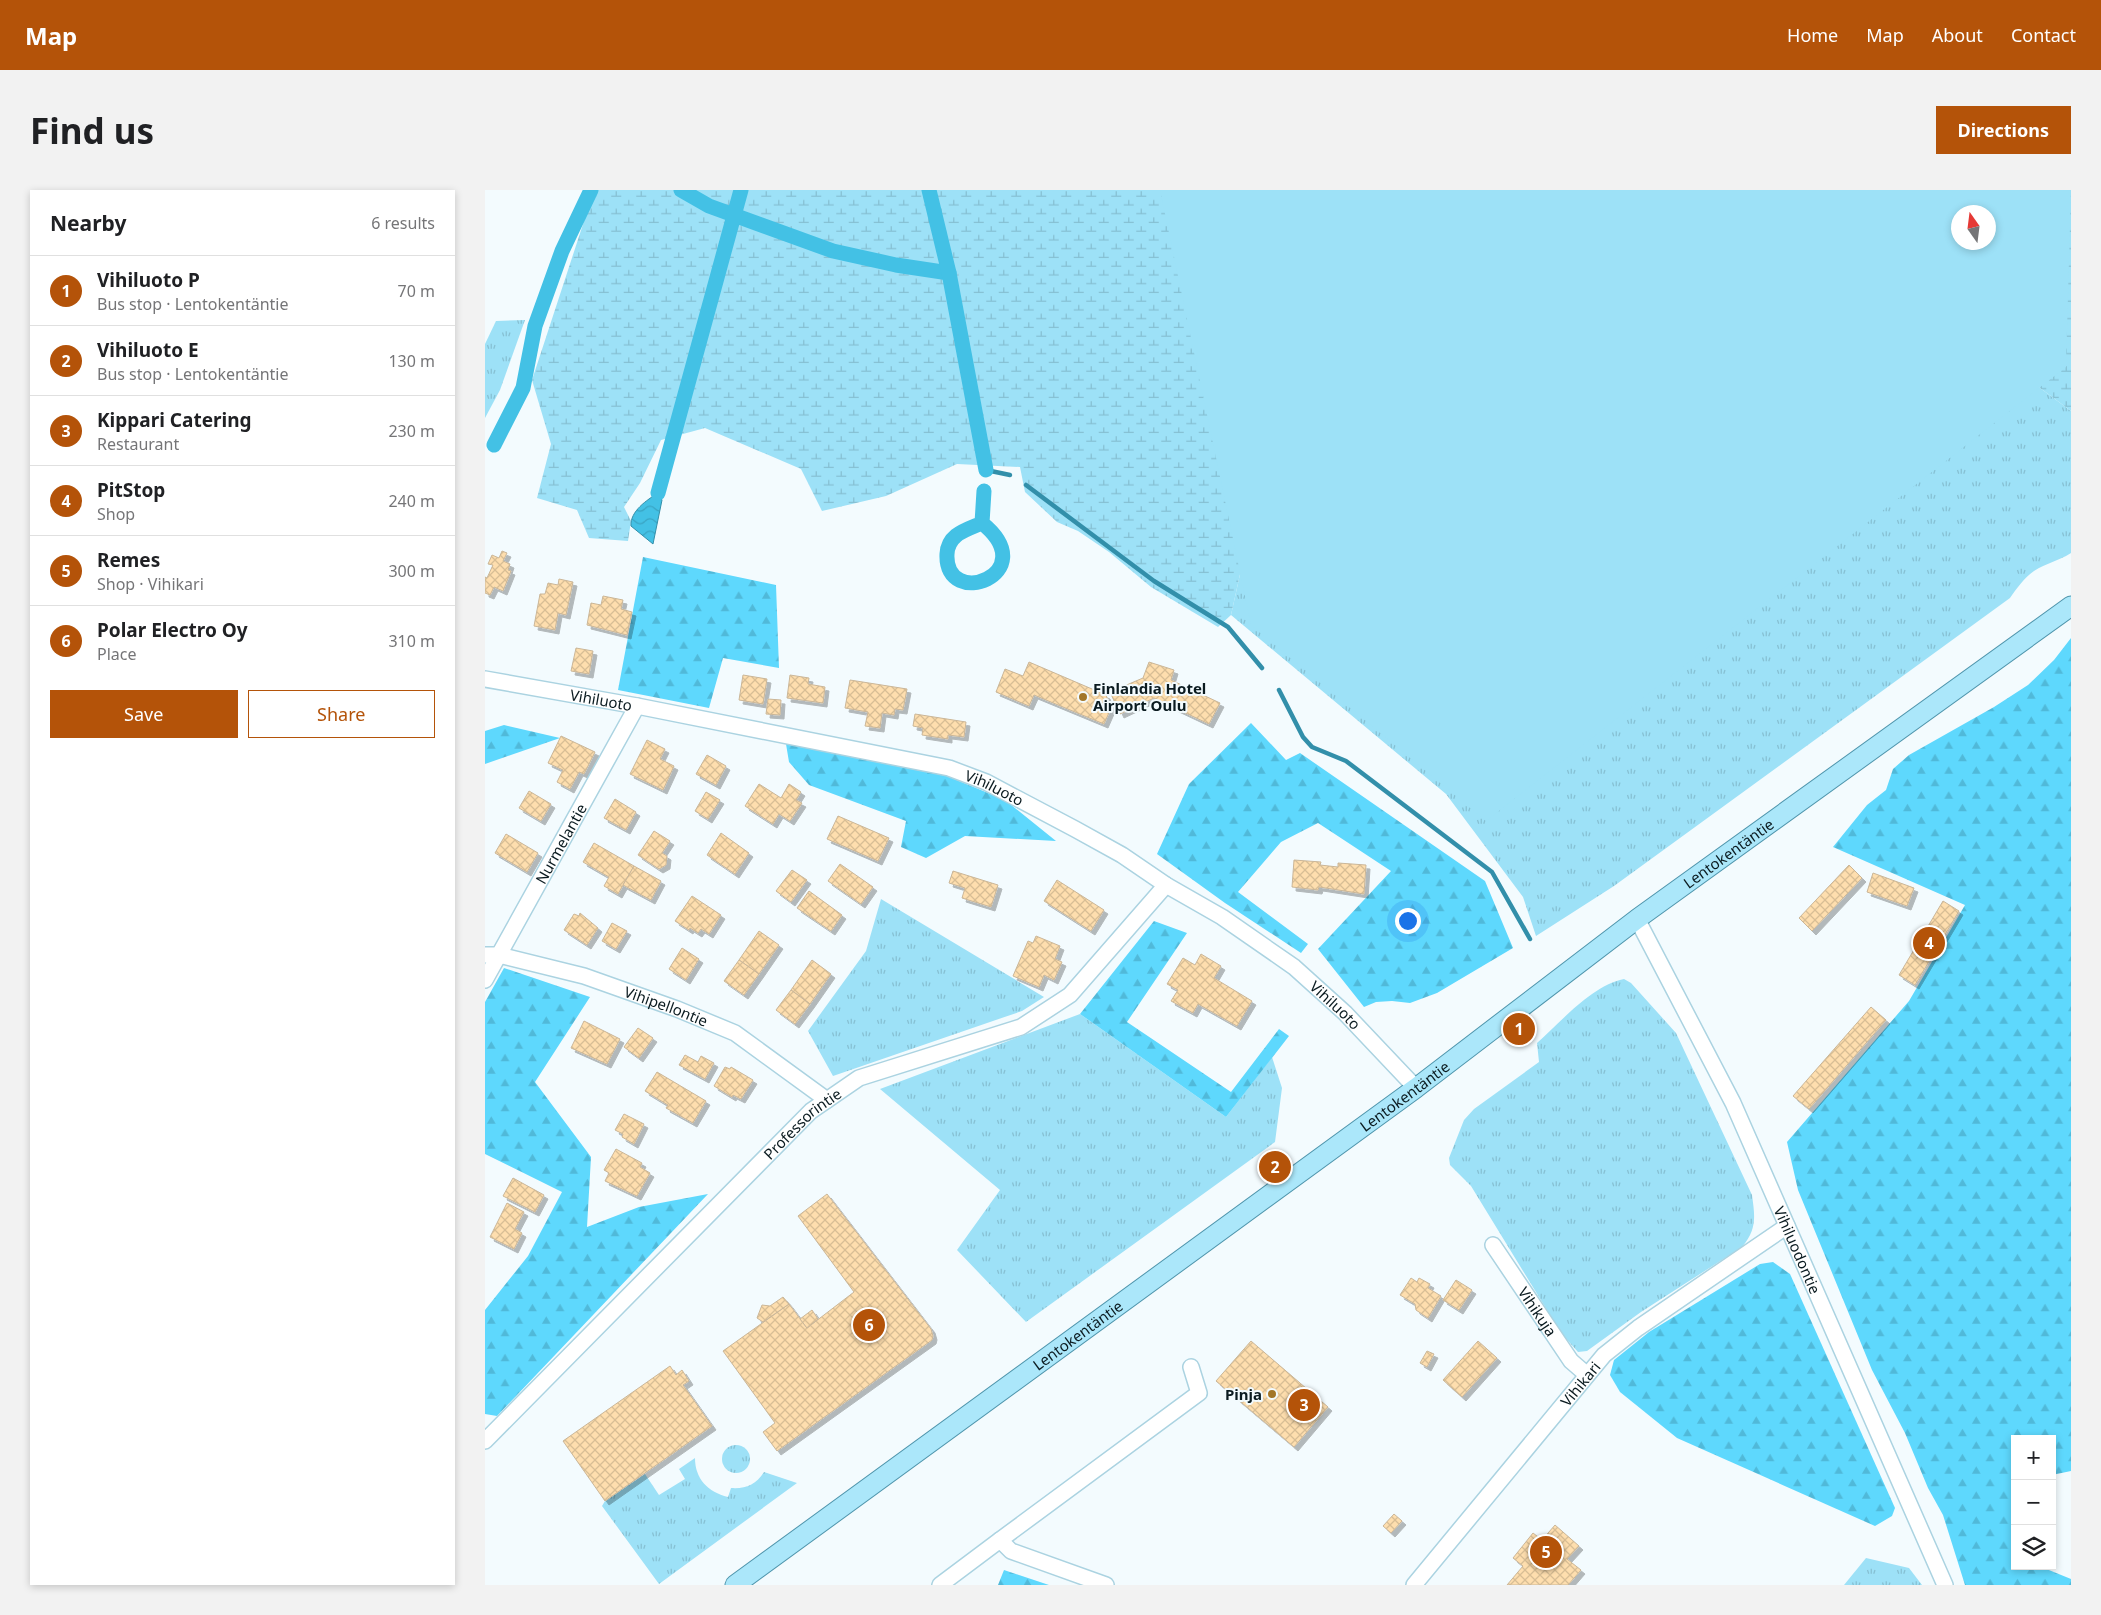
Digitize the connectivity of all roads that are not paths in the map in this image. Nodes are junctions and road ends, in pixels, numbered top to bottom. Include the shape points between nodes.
1 (2071, 606) edge
2 (485, 679) edge
3 (637, 706) junction
4 (1167, 885) junction
5 (1637, 919) junction
6 (492, 955) edge
7 (485, 980) edge
8 (1416, 1088) junction
9 (827, 1100) junction
10 (1787, 1226) junction
11 (1493, 1245) dead end
12 (1191, 1367) dead end
13 (1586, 1374) junction
14 (485, 1441) edge
15 (1000, 1540) junction
16 (735, 1585) edge
17 (940, 1585) edge
18 (1106, 1585) edge
19 (1414, 1585) edge
20 (1945, 1585) edge

1 - 5 main road, Lentokentäntie
2 - 3 street, Vihiluoto
3 - 4 street, Vihiluoto via 949,768 986,782 1067,825 1122,855
3 - 6 street, Nurmelantie
4 - 8 street, Vihiluoto via 1222,917 1293,967 1345,1013
4 - 9 street, Professorintie via 1070,994 1021,1027 859,1078
5 - 8 main road, Lentokentäntie
5 - 10 street, Vihiluodontie via 1733,1103
6 - 7 street, Nurmelantie
6 - 9 street, Vihipellontie via 584,976 677,1008 735,1033
8 - 16 main road, Lentokentäntie
9 - 14 street, Professorintie via 811,1111
10 - 13 street, Vihikari via 1638,1328
10 - 20 street, Vihiluodontie
11 - 13 street, Vihikuja via 1571,1361
12 - 15 street via 1199,1393
13 - 19 street, Vihikari
15 - 17 street
15 - 18 street via 1011,1551

